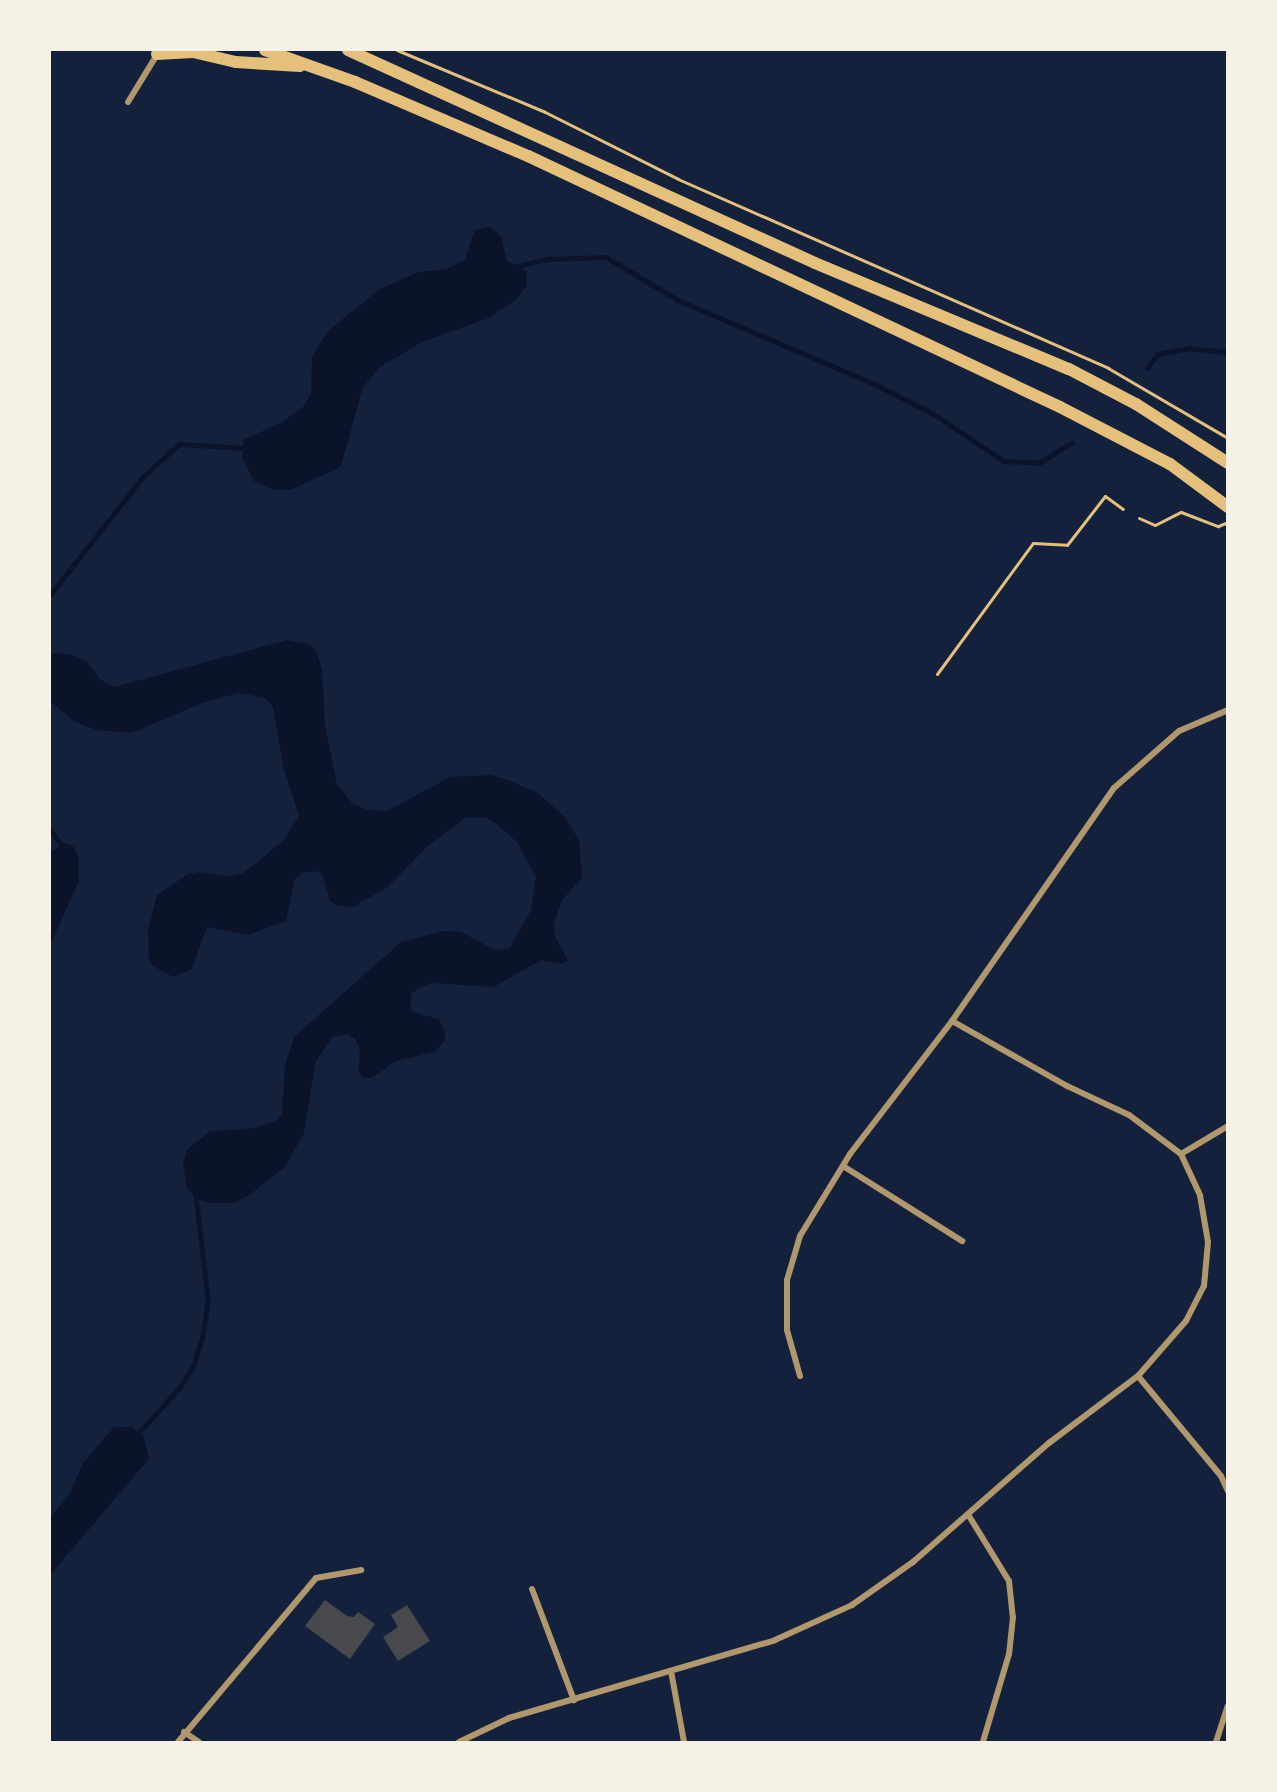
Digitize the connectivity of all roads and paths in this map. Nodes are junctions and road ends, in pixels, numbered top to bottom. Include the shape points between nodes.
1 (265, 50) edge
2 (348, 50) edge
3 (398, 50) edge
4 (158, 52) edge
5 (313, 66) junction
6 (128, 102) dead end
7 (1227, 438) edge
8 (1227, 463) edge
9 (1227, 507) edge
10 (1123, 509) dead end
11 (1139, 518) dead end
12 (1226, 523) edge
13 (937, 674) dead end
14 (1227, 710) edge
15 (952, 1021) junction
16 (1227, 1126) edge
17 (1180, 1154) junction
18 (843, 1166) junction
19 (962, 1240) dead end
20 (800, 1376) dead end
21 (1138, 1376) junction
22 (1227, 1491) edge
23 (969, 1516) junction
24 (361, 1570) dead end
25 (531, 1589) dead end
26 (672, 1671) junction
27 (573, 1700) junction
28 (1227, 1706) edge
29 (184, 1732) junction
30 (178, 1743) edge
31 (199, 1743) edge
32 (459, 1743) edge
33 (684, 1743) edge
34 (982, 1743) edge
35 (1216, 1743) edge

1 - 5 main road
2 - 8 main road via 805,258 1098,382
3 - 7 path via 545,112 678,179 1108,368
4 - 5 main road via 193,52 236,62
4 - 6 street
5 - 9 main road via 528,156 1060,407 1170,465
10 - 13 path via 1106,496 1067,545 1033,543
11 - 12 path via 1155,525 1181,512 1218,526
14 - 15 street via 1179,731 1114,788
15 - 17 street via 1067,1086 1129,1115
15 - 18 street
16 - 17 street
17 - 21 street via 1200,1195 1208,1242 1204,1286 1186,1321
18 - 19 street
18 - 20 street via 800,1236 787,1280 787,1330
21 - 22 street via 1221,1476
21 - 23 street via 1049,1443
23 - 26 street via 852,1605 775,1640
23 - 34 street via 1009,1581 1013,1617 1009,1654
24 - 29 street via 316,1578
25 - 27 street
26 - 27 street
26 - 33 street
27 - 32 street via 509,1718
28 - 35 street
29 - 30 street
29 - 31 street

